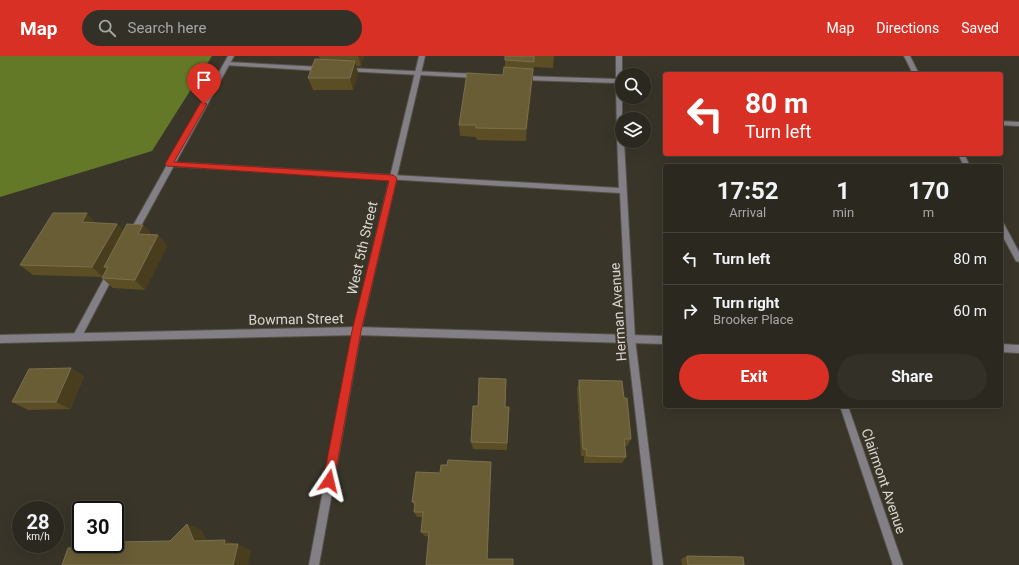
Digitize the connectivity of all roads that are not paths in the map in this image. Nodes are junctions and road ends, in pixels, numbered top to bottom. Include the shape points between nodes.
1 (231, 56) edge
2 (422, 56) edge
3 (620, 56) edge
4 (907, 56) edge
5 (226, 64) junction
6 (620, 68) edge
7 (330, 69) edge
8 (338, 70) edge
9 (915, 72) edge
10 (418, 74) junction
11 (480, 76) edge
12 (519, 77) edge
13 (615, 81) edge
14 (621, 104) edge
15 (1003, 123) edge
16 (1019, 124) edge
17 (169, 164) junction
18 (393, 178) junction
19 (623, 191) junction
20 (1003, 230) edge
21 (129, 240) edge
22 (1019, 259) edge
23 (114, 268) edge
24 (357, 331) junction
25 (77, 337) junction
26 (0, 339) edge
27 (631, 339) junction
28 (663, 340) edge
29 (1003, 348) edge
30 (1019, 349) edge
31 (845, 408) edge
32 (314, 565) edge
33 (658, 565) edge
34 (898, 565) edge

1 - 5 street
2 - 10 street, West 5th Street
3 - 6 street, Herman Avenue
4 - 9 street
5 - 7 street
5 - 17 street
8 - 10 street
10 - 11 street
10 - 18 street, West 5th Street
12 - 13 street
14 - 19 street, Herman Avenue
15 - 16 street
17 - 18 street
17 - 21 street
18 - 19 street
18 - 24 street, West 5th Street
19 - 27 street, Herman Avenue
20 - 22 street
23 - 25 street
24 - 25 street, Bowman Street
24 - 27 street, Bowman Street
24 - 32 street, West 5th Street
25 - 26 street, Bowman Street
27 - 28 street, Bowman Street
27 - 33 street, Herman Avenue
29 - 30 street
31 - 34 street, Clairmont Avenue

